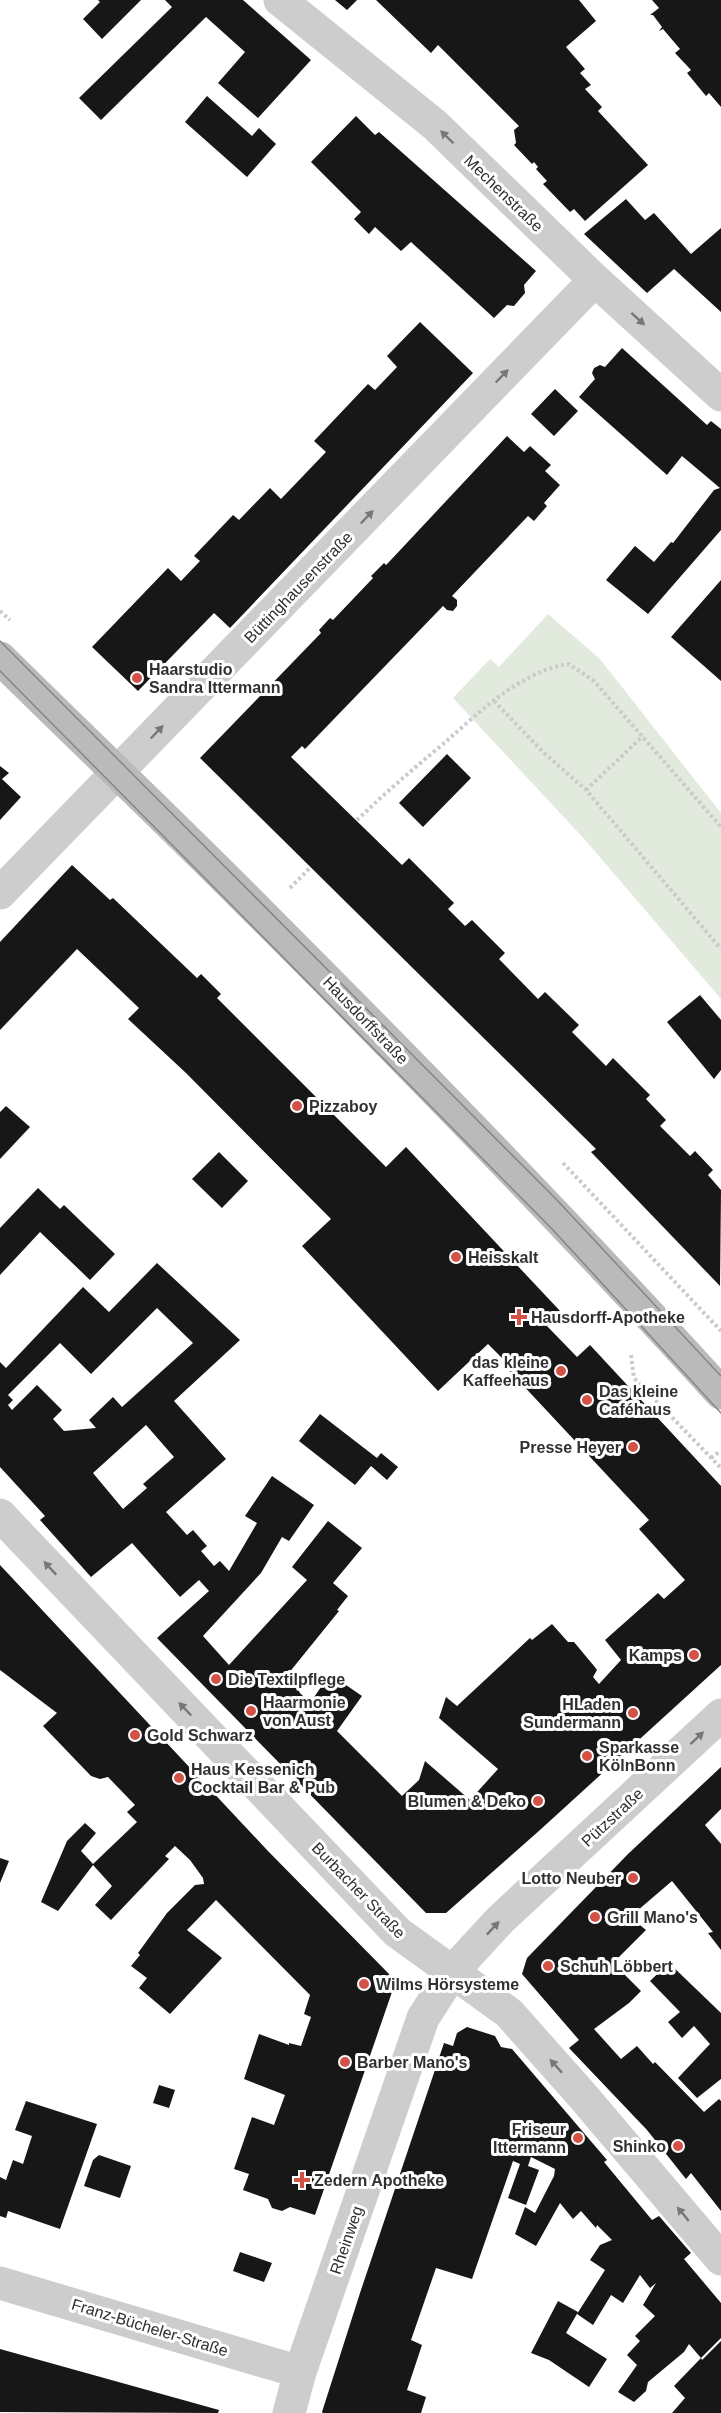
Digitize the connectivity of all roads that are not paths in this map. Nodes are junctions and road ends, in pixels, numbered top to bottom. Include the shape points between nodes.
1 (280, 0) edge
2 (595, 280) junction
3 (721, 395) edge
4 (0, 658) edge
5 (116, 773) junction
6 (0, 893) edge
7 (721, 1393) edge
8 (0, 1515) edge
9 (721, 1715) edge
10 (453, 1971) junction
11 (721, 2259) edge
12 (0, 2283) edge
13 (300, 2372) junction
14 (289, 2413) edge

2 -> 1 street, Mechenstraße via 435,125
2 -> 3 street, Mechenstraße
5 -> 2 street, Büttinghausenstraße
4 - 5 main road, Hausdorffstraße
5 - 6 street, Büttinghausenstraße
5 - 7 main road, Hausdorffstraße via 436,1092
10 -> 8 street, Burbacher Straße via 397,1932
10 -> 9 street, Pützstraße via 500,1920
11 -> 10 street, Burbacher Straße via 508,2013
10 - 13 street, Rheinweg via 423,2018
12 - 13 street, Franz-Bücheler-Straße
13 - 14 street, Rheinweg

